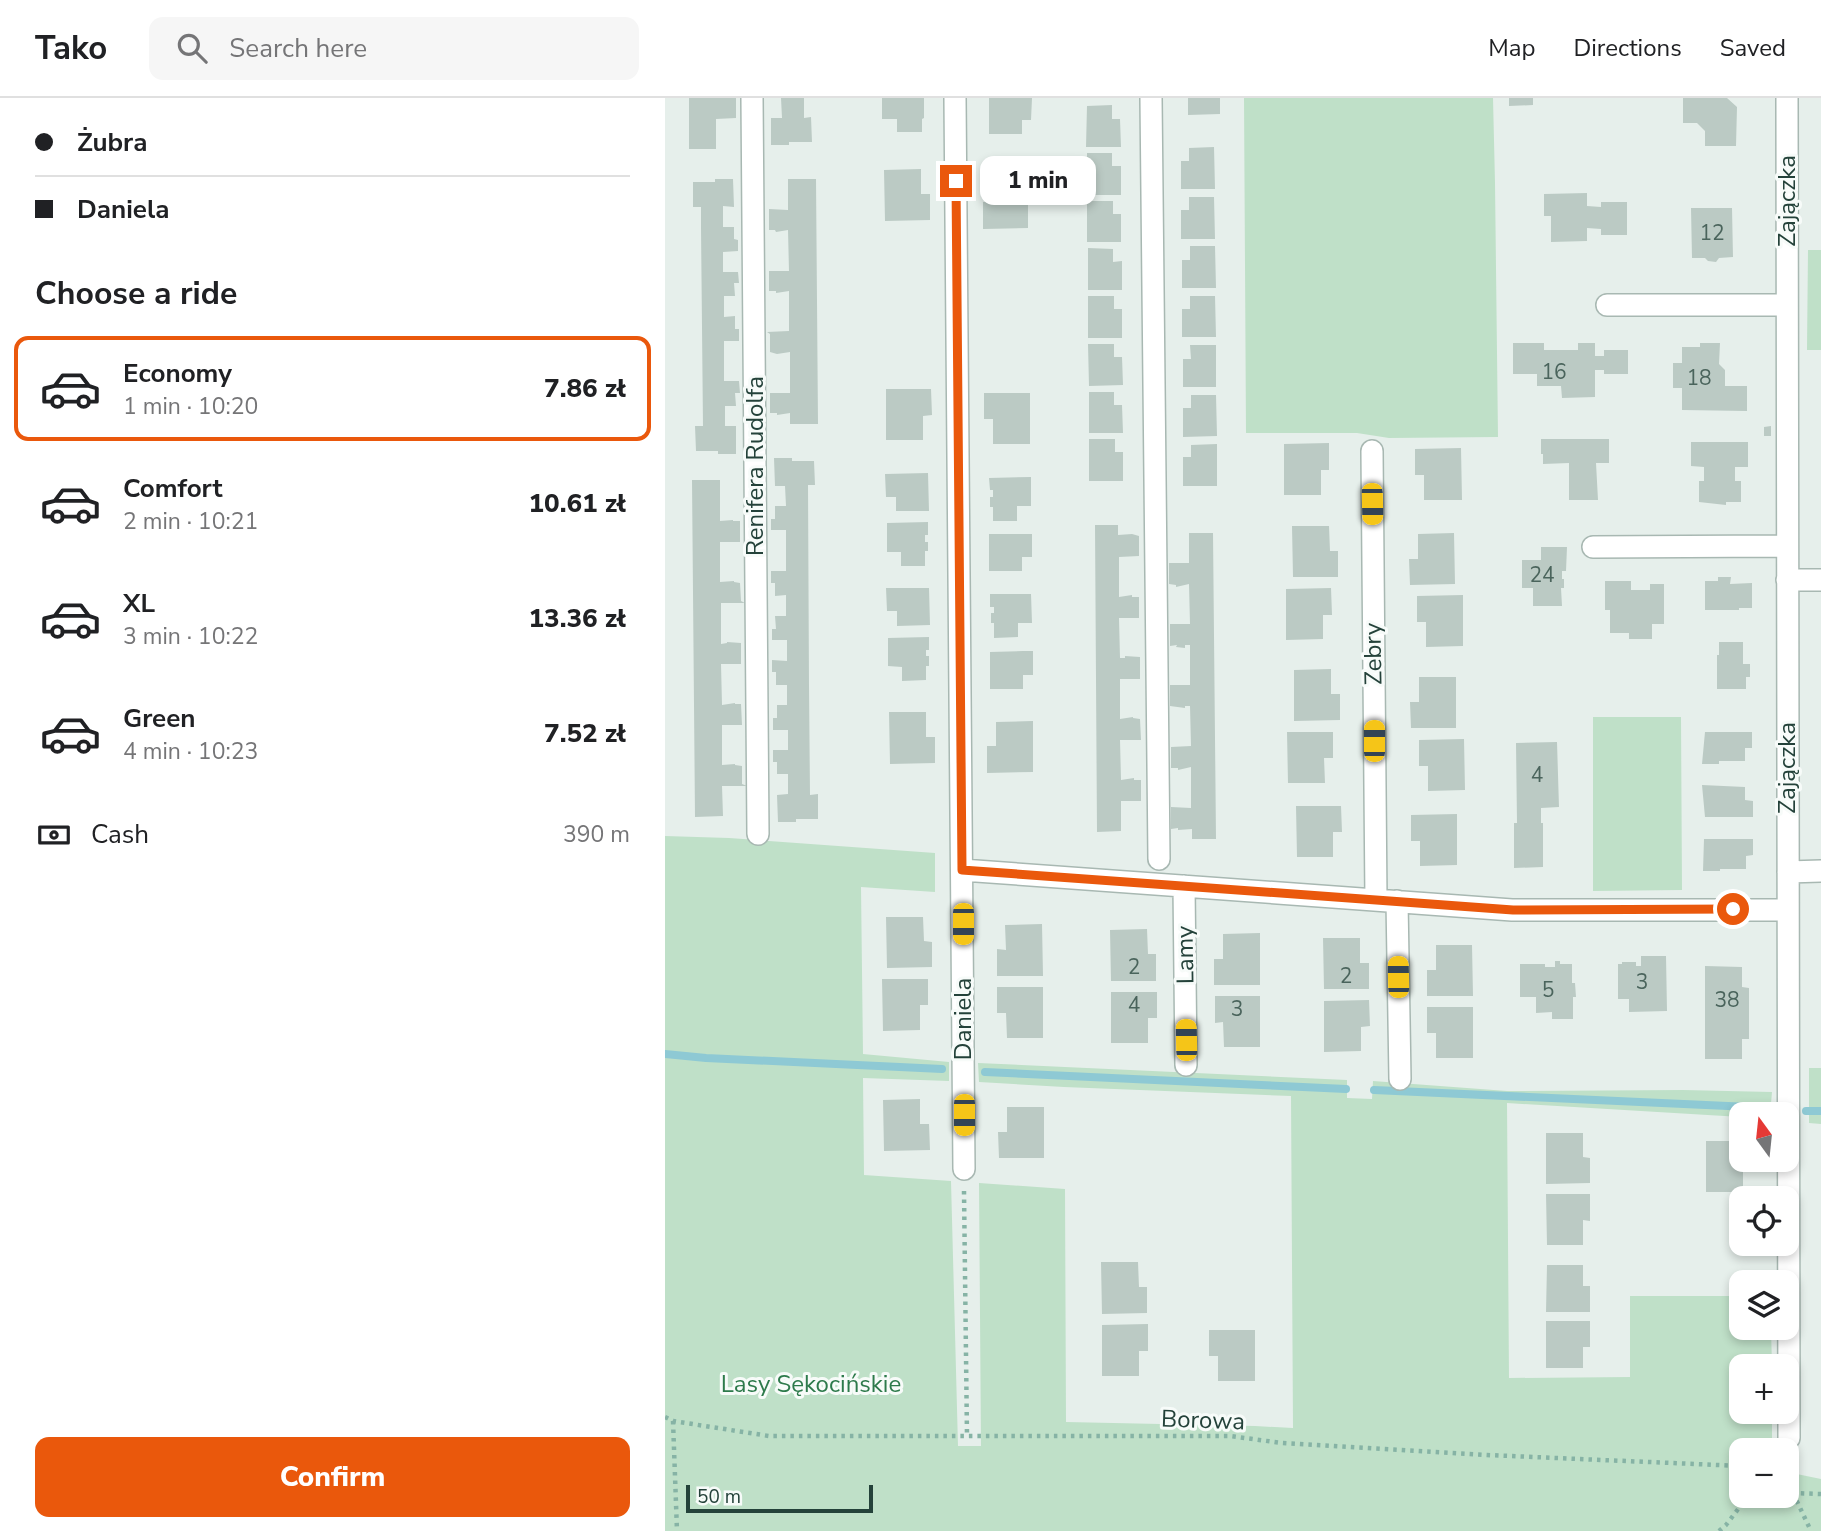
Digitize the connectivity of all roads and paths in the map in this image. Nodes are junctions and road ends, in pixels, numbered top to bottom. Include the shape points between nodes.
1 (752, 98) edge
2 (955, 98) edge
3 (1151, 98) edge
4 (1787, 98) edge
5 (1786, 304) junction
6 (1607, 305) dead end
7 (1372, 451) dead end
8 (1787, 546) junction
9 (1593, 547) dead end
10 (1787, 580) junction
11 (1821, 580) edge
12 (758, 834) dead end
13 (1159, 859) dead end
14 (962, 870) junction
15 (1821, 871) edge
16 (1788, 872) junction
17 (1184, 886) junction
18 (1386, 901) junction
19 (1787, 909) junction
20 (1186, 1065) dead end
21 (1400, 1079) dead end
22 (964, 1169) joint
23 (665, 1417) edge
24 (673, 1421) junction
25 (967, 1436) junction
26 (1789, 1438) dead end
27 (1729, 1465) edge
28 (1799, 1493) edge
29 (1821, 1494) edge
30 (1799, 1506) edge
31 (1739, 1508) edge
32 (677, 1531) edge
33 (1719, 1531) edge
34 (1811, 1531) edge

1 - 12 street, Renifera Rudolfa
2 - 14 street, Daniela
3 - 13 street
4 - 5 street, Zajączka
5 - 6 street
5 - 8 street, Zajączka
7 - 18 street, Zebry
8 - 9 street
8 - 10 street, Zajączka
10 - 11 street
10 - 16 street, Zajączka
14 - 17 street
14 - 22 street, Daniela
15 - 16 street
16 - 19 street, Zajączka
17 - 18 street
17 - 20 street, Lamy
18 - 19 street via 1513,910
18 - 21 street, Zebry
19 - 26 street, Zajączka
22 - 25 path
23 - 24 path, Borowa
24 - 25 path, Borowa via 769,1436
24 - 32 path
25 - 27 path, Borowa via 1230,1436 1282,1443
28 - 29 path
30 - 34 path
31 - 33 path

